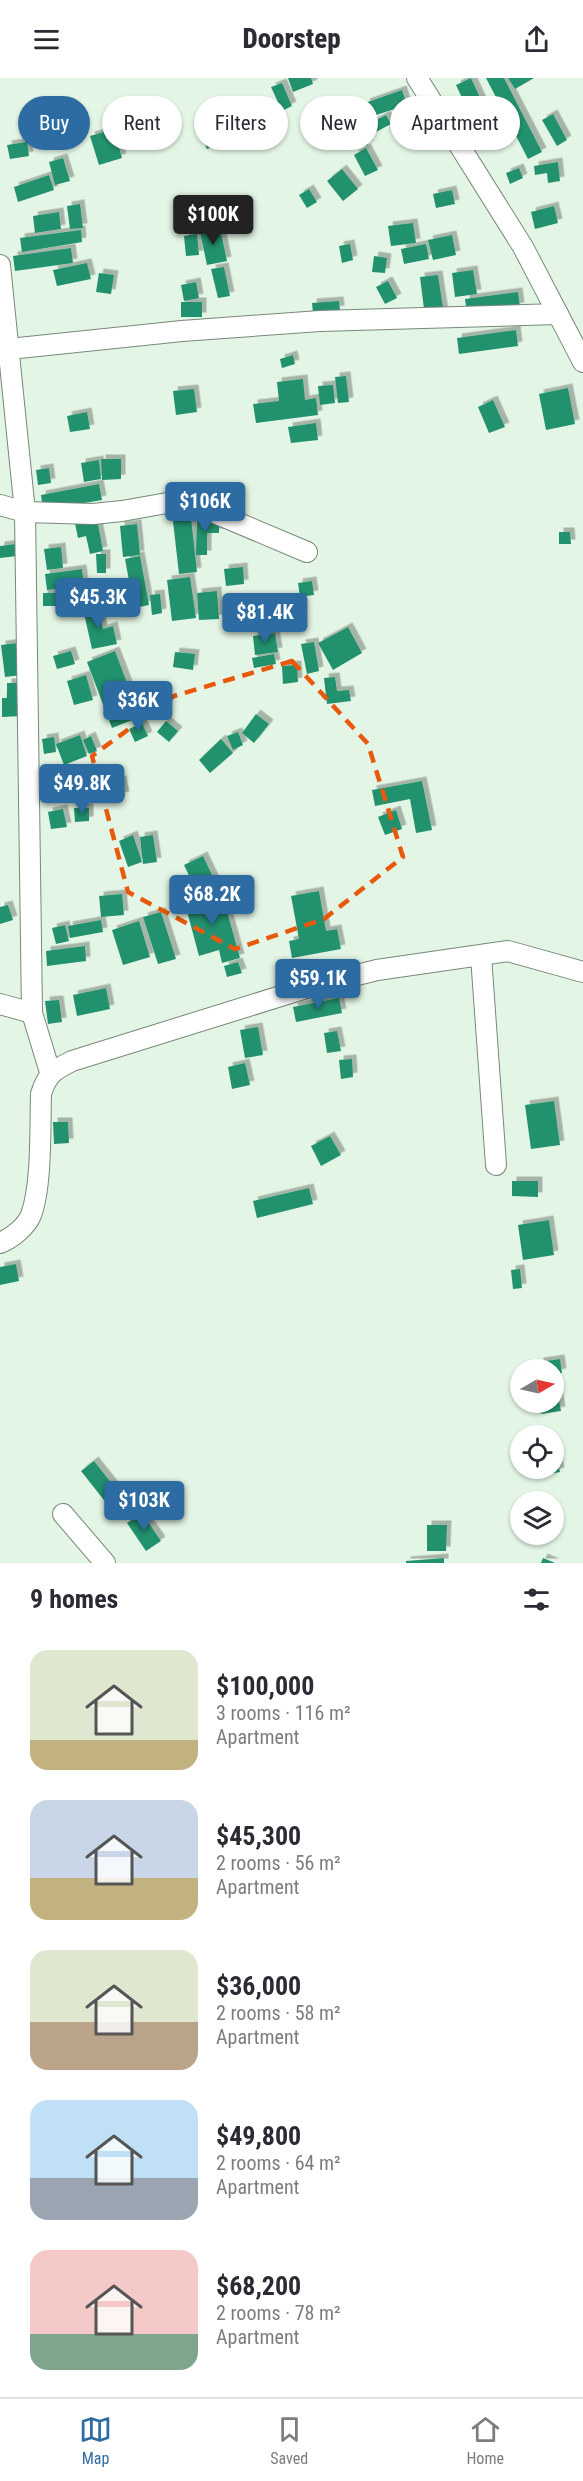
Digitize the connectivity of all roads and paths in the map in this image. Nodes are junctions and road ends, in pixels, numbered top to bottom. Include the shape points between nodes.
1 (417, 78) edge
2 (0, 265) edge
3 (558, 314) junction
4 (9, 349) junction
5 (583, 362) edge
6 (0, 505) edge
7 (26, 512) junction
8 (307, 552) dead end
9 (481, 956) junction
10 (583, 972) edge
11 (0, 1004) edge
12 (32, 1013) junction
13 (50, 1072) junction
14 (496, 1165) dead end
15 (0, 1243) edge
16 (63, 1514) dead end
17 (105, 1563) edge

1 - 3 street via 523,247
2 - 4 street
3 - 4 street via 320,321
3 - 5 street
4 - 7 street
6 - 7 street
7 - 8 street via 112,512 184,500
7 - 12 street
9 - 10 street via 508,951
9 - 13 street via 377,970 313,986 72,1061
9 - 14 street
11 - 12 street
12 - 13 street
13 - 15 street via 41,1094 35,1199 30,1217 22,1228
16 - 17 street

